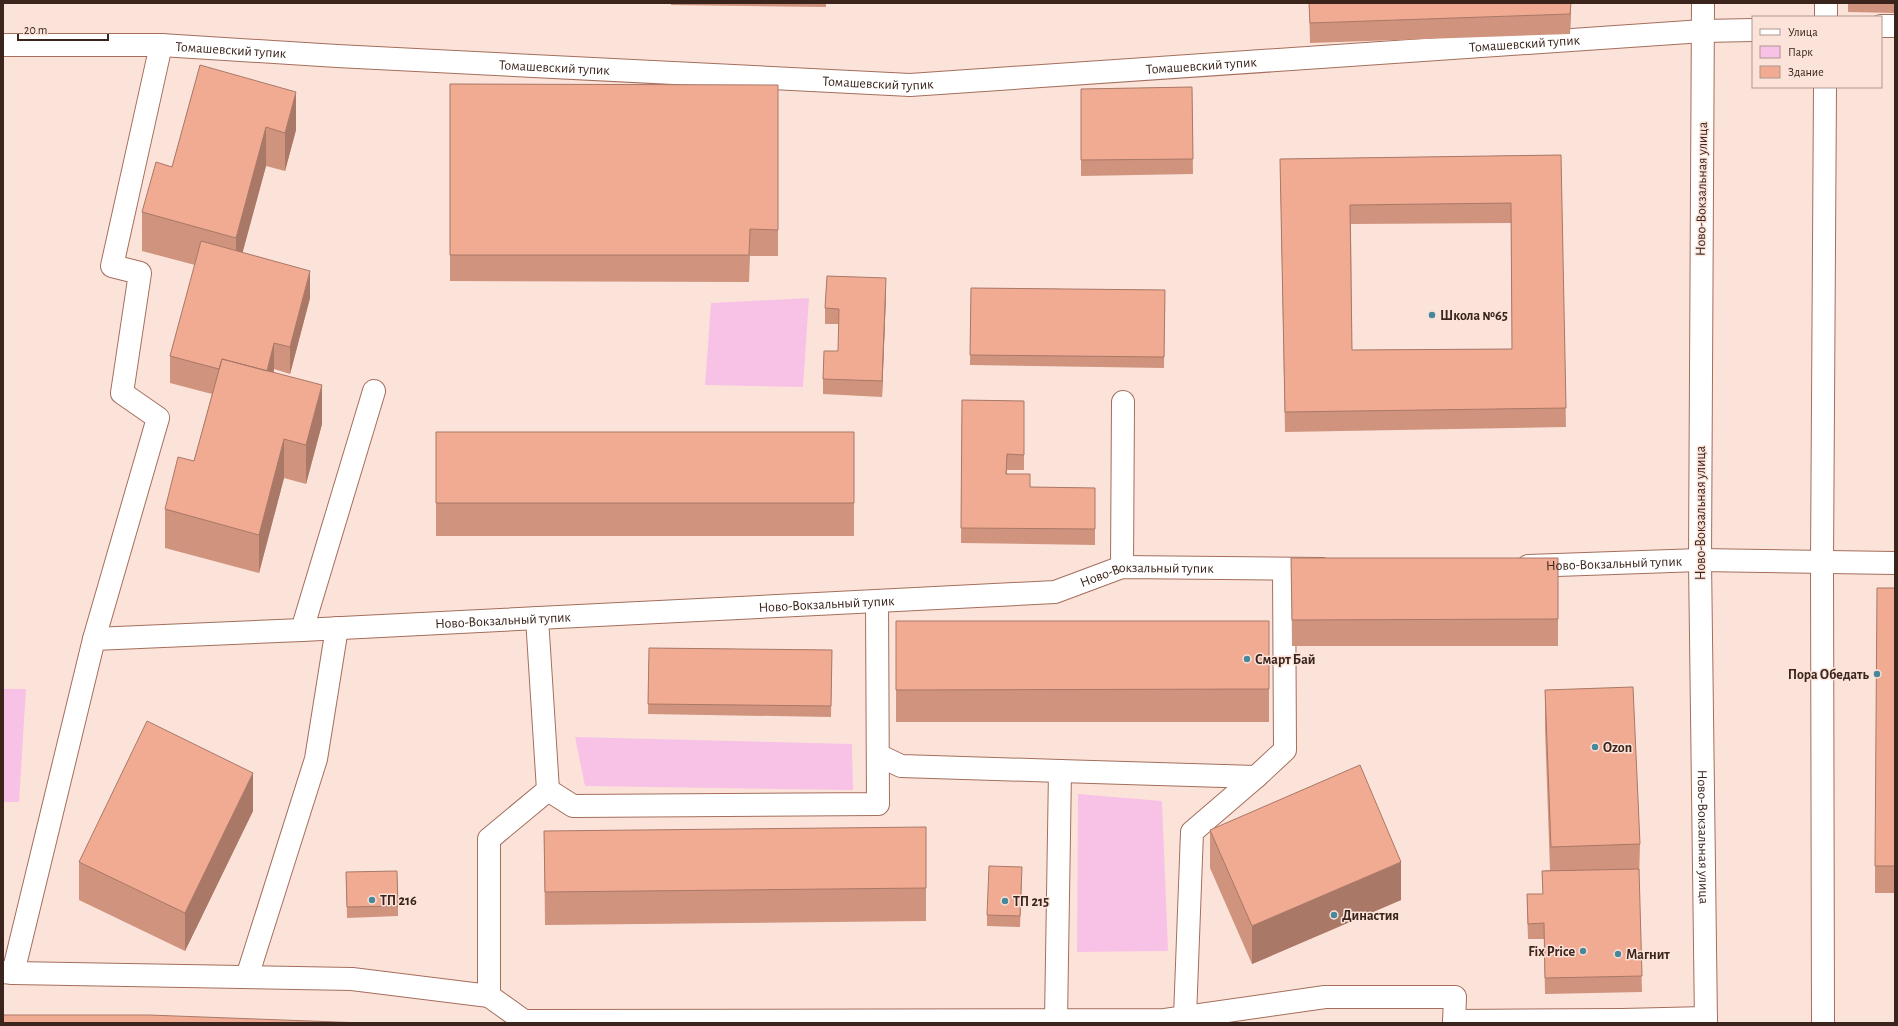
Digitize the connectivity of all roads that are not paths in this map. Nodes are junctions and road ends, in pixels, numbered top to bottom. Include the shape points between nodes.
1 (1703, 3) edge
2 (1826, 3) edge
3 (1826, 16) edge
4 (1882, 26) edge
5 (1895, 26) edge
6 (1752, 30) edge
7 (1703, 32) junction
8 (3, 45) edge
9 (161, 45) junction
10 (1825, 88) edge
11 (374, 391) dead end
12 (1123, 402) dead end
13 (1700, 560) junction
14 (1822, 562) junction
15 (1895, 563) edge
16 (1506, 566) edge
17 (1122, 567) junction
18 (1340, 569) edge
19 (1284, 570) junction
20 (877, 601) junction
21 (537, 618) junction
22 (337, 628) junction
23 (302, 630) junction
24 (94, 639) junction
25 (878, 755) junction
26 (1060, 770) junction
27 (1256, 777) junction
28 (548, 790) junction
29 (8, 973) edge
30 (247, 977) junction
31 (489, 996) junction
32 (1185, 1017) junction
33 (1706, 1020) edge
34 (1056, 1021) junction
35 (1454, 1022) edge
36 (1622, 1022) edge
37 (1823, 1023) edge

1 - 7 street, Ново-Вокзальная улица
2 - 3 street
4 - 5 street
6 - 7 street, Томашевский тупик
7 - 9 street, Томашевский тупик via 910,85
7 - 13 street, Ново-Вокзальная улица
8 - 9 street, Томашевский тупик
9 - 24 street via 112,266 140,273 122,393 158,418
10 - 14 street
11 - 23 street
12 - 17 street
13 - 14 street, Ново-Вокзальный тупик
13 - 16 street, Ново-Вокзальный тупик
13 - 33 street, Ново-Вокзальная улица
14 - 15 street, Ново-Вокзальный тупик
14 - 37 street
17 - 19 street, Ново-Вокзальный тупик
17 - 20 street, Ново-Вокзальный тупик via 1055,592
18 - 19 street, Ново-Вокзальный тупик
19 - 27 street via 1286,750
20 - 21 street, Ново-Вокзальный тупик
20 - 25 street
21 - 22 street, Ново-Вокзальный тупик
21 - 28 street
22 - 23 street, Ново-Вокзальный тупик
22 - 30 street via 316,759
23 - 24 street, Ново-Вокзальный тупик
24 - 29 street
25 - 26 street via 901,766
25 - 28 street via 878,804 573,806
26 - 27 street
26 - 34 street
27 - 32 street via 1192,832
28 - 31 street via 489,839
29 - 30 street
30 - 31 street via 352,979
31 - 34 street via 524,1021
32 - 34 street via 1165,1020
32 - 35 street via 1325,997 1455,997
33 - 36 street
35 - 36 street

